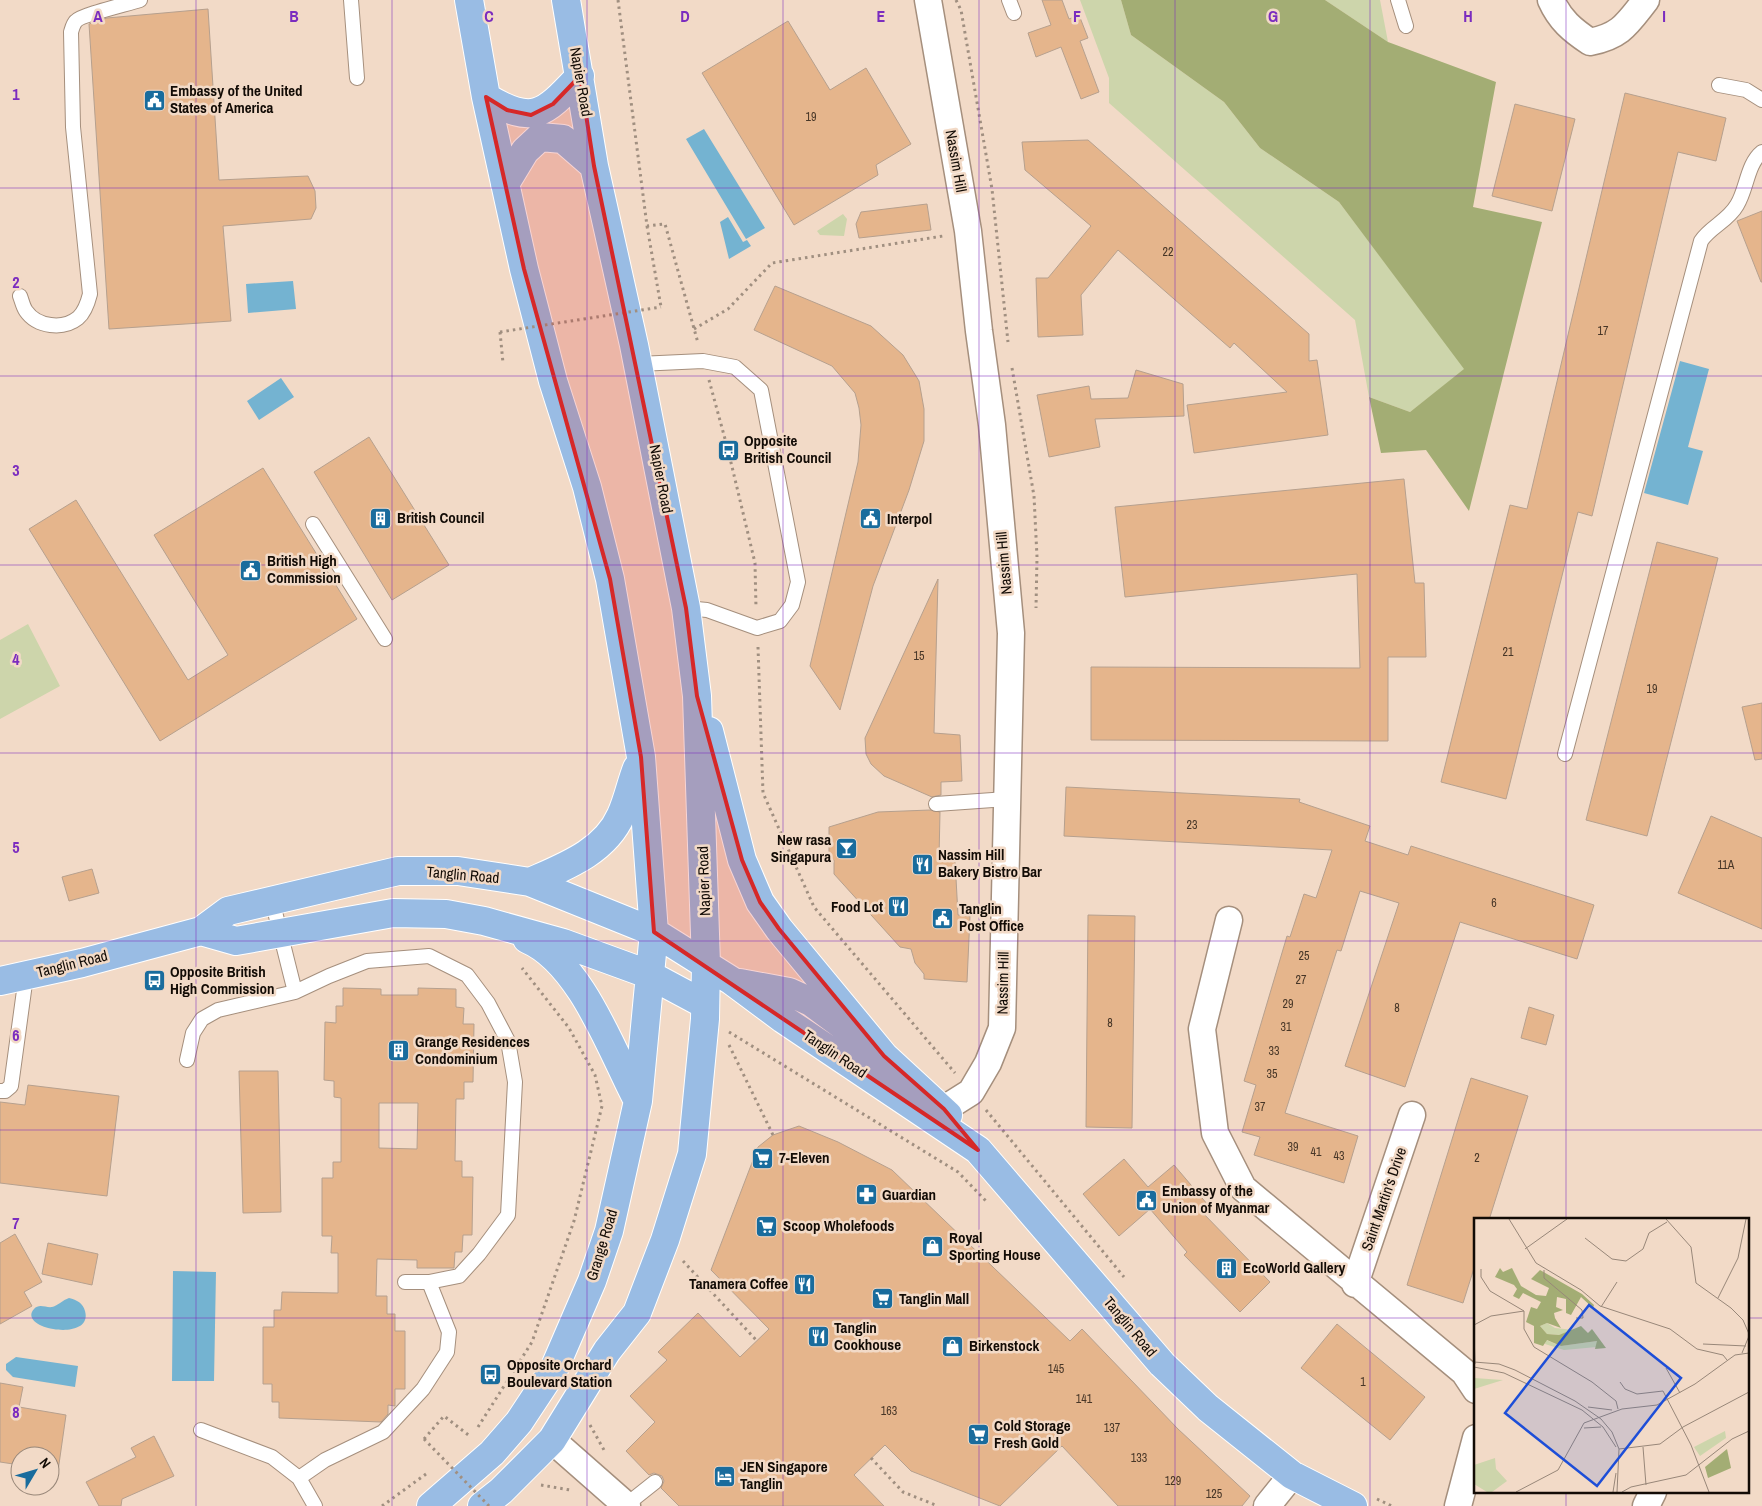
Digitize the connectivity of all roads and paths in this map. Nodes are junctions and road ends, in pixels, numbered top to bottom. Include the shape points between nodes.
1 (140, 0) edge
2 (351, 0) edge
3 (469, 0) edge
4 (566, 0) edge
5 (618, 0) edge
6 (928, 0) edge
7 (956, 0) edge
8 (1398, 0) edge
9 (1551, 0) edge
10 (1646, 0) edge
11 (1406, 26) dead end
12 (580, 76) junction
13 (357, 78) dead end
14 (1719, 85) dead end
15 (486, 98) junction
16 (1762, 100) edge
17 (1762, 152) edge
18 (594, 166) junction
19 (505, 184) junction
20 (647, 226) junction
21 (968, 232) junction
22 (20, 296) dead end
23 (694, 329) junction
24 (1008, 345) dead end
25 (703, 361) junction
26 (503, 363) dead end
27 (638, 364) junction
28 (313, 524) dead end
29 (686, 608) junction
30 (757, 628) junction
31 (385, 639) dead end
32 (698, 696) junction
33 (1565, 754) dead end
34 (641, 757) junction
35 (1007, 799) junction
36 (936, 804) dead end
37 (530, 882) junction
38 (272, 900) junction
39 (1229, 920) dead end
40 (484, 921) junction
41 (201, 931) junction
42 (654, 932) junction
43 (280, 933) junction
44 (706, 964) junction
45 (648, 974) junction
46 (13, 978) edge
47 (732, 981) junction
48 (295, 992) junction
49 (704, 1004) junction
50 (727, 1031) dead end
51 (727, 1042) dead end
52 (884, 1056) junction
53 (187, 1060) dead end
54 (0, 1091) edge
55 (971, 1092) junction
56 (638, 1101) junction
57 (944, 1109) junction
58 (1412, 1114) dead end
59 (772, 1135) dead end
60 (978, 1150) junction
61 (992, 1208) dead end
62 (664, 1240) junction
63 (1126, 1280) dead end
64 (405, 1282) dead end
65 (429, 1282) junction
66 (1355, 1284) junction
67 (757, 1341) dead end
68 (1474, 1387) edge
69 (201, 1430) dead end
70 (552, 1440) junction
71 (1474, 1446) edge
72 (492, 1453) junction
73 (872, 1458) dead end
74 (1292, 1474) junction
75 (299, 1478) junction
76 (656, 1482) dead end
77 (1652, 1494) edge
78 (1361, 1501) edge
79 (315, 1506) edge
80 (431, 1506) edge
81 (482, 1506) edge
82 (489, 1506) edge
83 (627, 1506) edge
84 (938, 1506) edge
85 (1267, 1506) edge
86 (1392, 1506) edge
87 (1458, 1506) edge
88 (1646, 1506) edge

1 - 22 lane via 88,14 76,20 70,32 73,127 90,294 86,307 78,318 61,326 41,324 26,311
2 - 13 lane
3 - 15 main road
4 - 12 main road, Napier Road
5 - 20 path
6 - 21 street, Nassim Hill
7 - 24 path via 992,189
8 - 11 lane
9 - 10 street via 1557,14 1590,42 1609,38 1628,24
12 - 15 main road via 553,104 531,115 507,110
12 - 18 main road, Napier Road
14 - 16 lane via 1746,90
15 - 19 main road
17 - 33 lane via 1751,167 1737,206 1701,241
18 - 19 main road via 563,139 540,138 525,151
18 - 27 main road, Napier Road
19 - 34 main road via 553,381 587,487 610,579
20 - 23 path via 665,224
20 - 26 path, bridge via 661,307 500,332
21 - 23 path via 772,263 728,309
21 - 35 street, Nassim Hill via 992,425 1011,633
23 - 25 path
25 - 27 lane
25 - 30 path via 755,563
25 - 30 lane via 735,367 760,390 798,582 792,605 780,621
27 - 29 main road, Napier Road
28 - 31 lane
29 - 30 lane via 707,610
29 - 32 main road, Napier Road
30 - 55 path via 763,793 814,907
32 - 44 main road, Napier Road
32 - 52 main road via 742,860 760,902
34 - 37 main road via 621,817 600,845 572,864
34 - 42 main road
35 - 36 lane
35 - 55 street, Nassim Hill via 1002,1028 988,1063
37 - 38 main road, Tanglin Road via 458,872 398,871
37 - 42 main road, Tanglin Road
38 - 41 main road, Tanglin Road via 228,911
38 - 43 lane
39 - 66 street via 1202,1029 1215,1133 1243,1188
40 - 43 main road via 446,914 393,913
40 - 45 main road via 563,943
40 - 56 main road via 542,945 577,984
41 - 43 main road via 236,941
41 - 46 main road, Tanglin Road
42 - 44 main road, Tanglin Road
42 - 45 main road, Grange Road
43 - 48 lane
44 - 47 main road, Tanglin Road
44 - 49 main road
45 - 49 main road
45 - 56 main road, Grange Road
46 - 54 lane via 11,1086
47 - 52 main road via 789,992 811,1002
47 - 60 main road, Tanglin Road
48 - 53 lane via 218,1010 202,1019 193,1033
48 - 65 lane via 367,961 429,956 468,974 508,1041 515,1082 508,1215 459,1276
49 - 62 main road via 692,1154
50 - 61 path via 958,1172
51 - 59 path
52 - 57 main road
55 - 57 street, Nassim Hill
55 - 63 path
56 - 72 main road, Grange Road via 609,1231 592,1281 554,1369 519,1422
57 - 60 main road
58 - 66 street, Saint Martin's Drive
60 - 74 main road, Tanglin Road via 1162,1364 1208,1408
62 - 67 path
62 - 70 main road via 637,1313 607,1351
64 - 65 lane
65 - 75 lane via 449,1332 448,1352 423,1389 383,1432 325,1460
66 - 68 street via 1464,1372
69 - 75 lane via 272,1457
70 - 81 main road
70 - 83 street
71 - 87 street
72 - 80 main road, Grange Road
72 - 82 path, bridge via 444,1416 424,1439
73 - 84 path via 903,1492
74 - 78 main road, Tanglin Road
74 - 85 street
75 - 79 lane
76 - 83 lane
77 - 88 street
78 - 86 path

